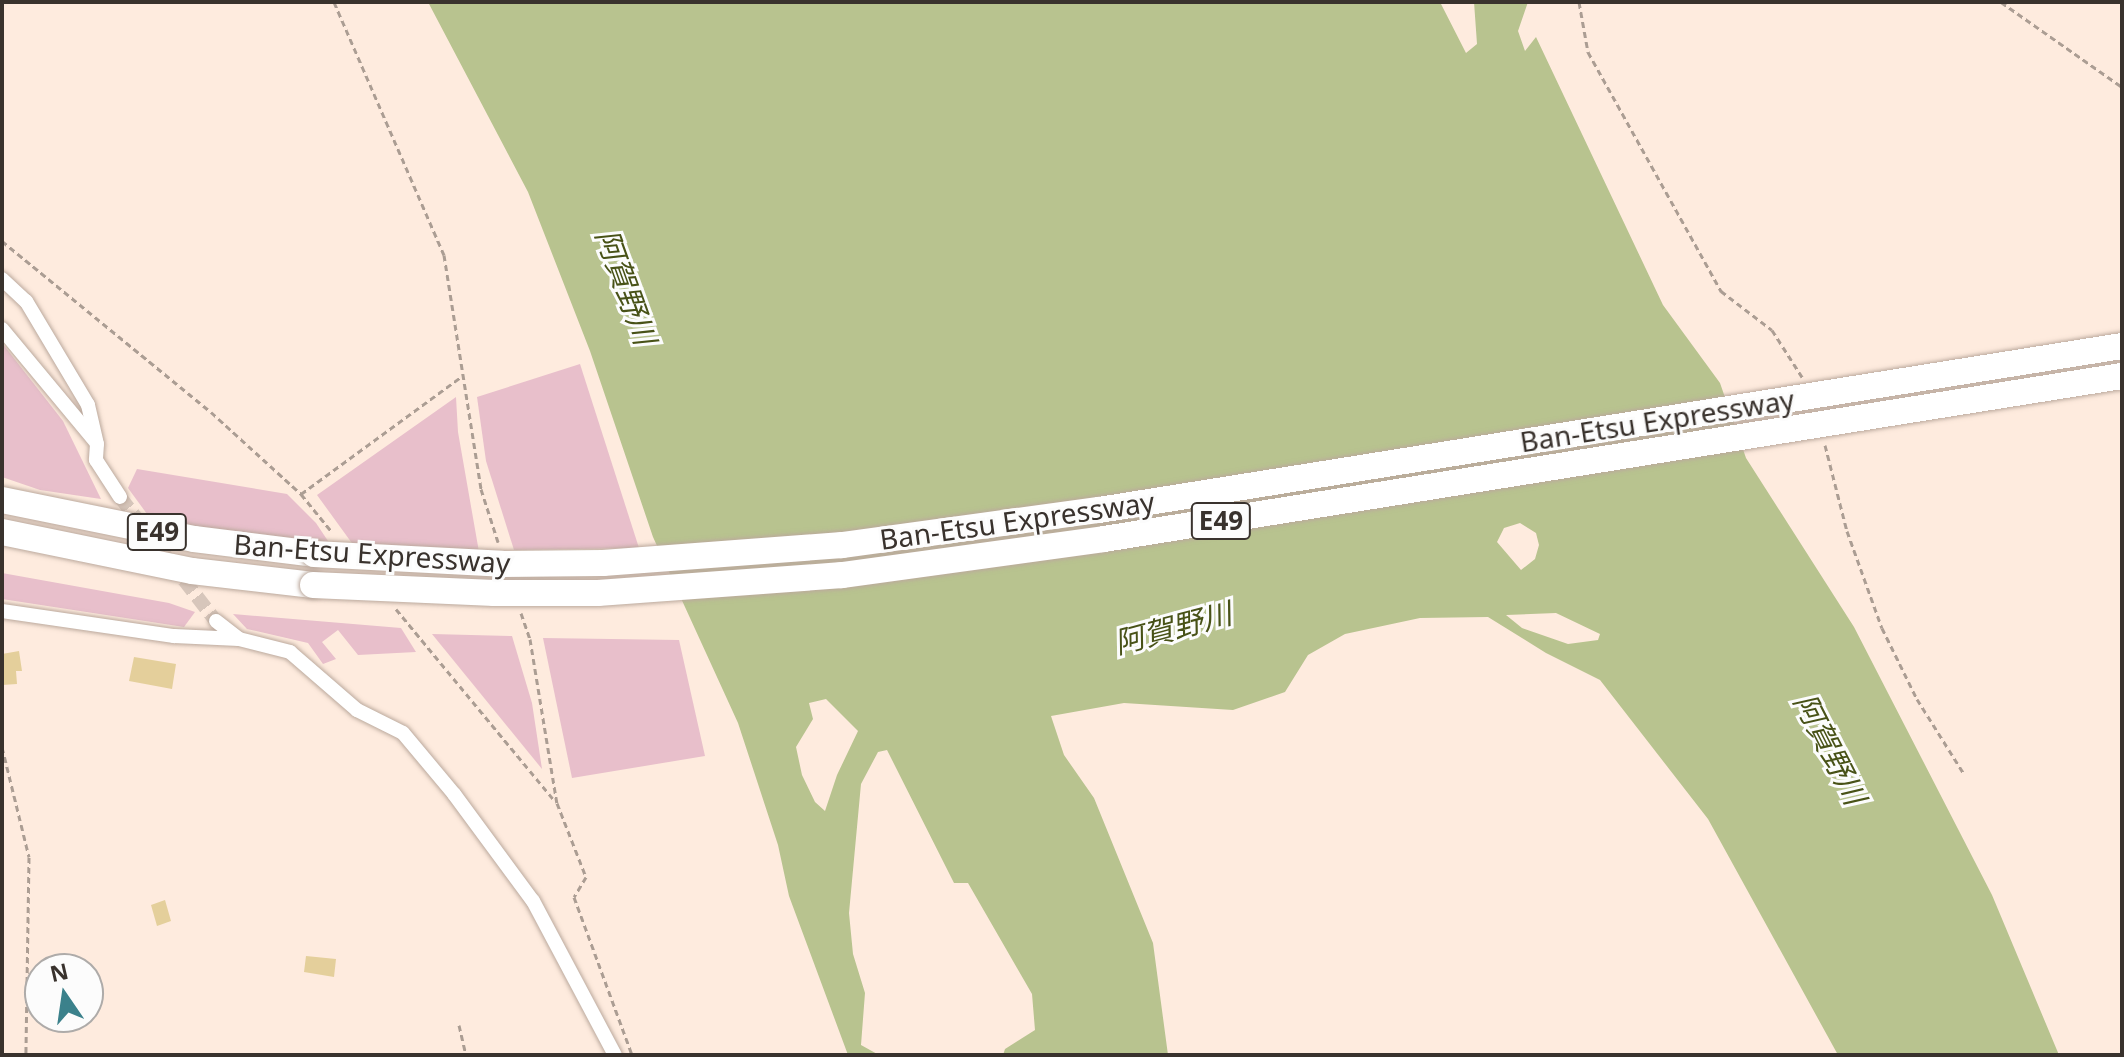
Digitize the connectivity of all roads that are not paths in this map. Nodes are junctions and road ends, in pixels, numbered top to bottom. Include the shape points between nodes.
1 (2, 279) edge
2 (2, 329) edge
3 (2122, 346) edge
4 (2122, 376) edge
5 (97, 444) junction
6 (120, 497) tunnel mouth
7 (2, 500) edge
8 (2, 532) edge
9 (2, 547) edge
10 (313, 585) junction
11 (2, 611) edge
12 (216, 621) tunnel mouth
13 (239, 639) junction
14 (615, 1055) edge

1 - 5 street via 26,301 59,352 88,405
2 - 5 street
3 - 7 highway, Ban-Etsu Expressway / E49, bridge via 1099,510 842,545 603,563 502,564 314,554 194,539
4 - 10 highway, Ban-Etsu Expressway / E49, bridge via 1104,539 842,575 598,593
5 - 6 street via 96,460
8 - 10 highway, Ban-Etsu Expressway / E49 via 192,571
9 - 10 highway via 215,586
11 - 13 street via 174,636
12 - 13 street
13 - 14 street via 290,652 357,710 403,733 533,901

